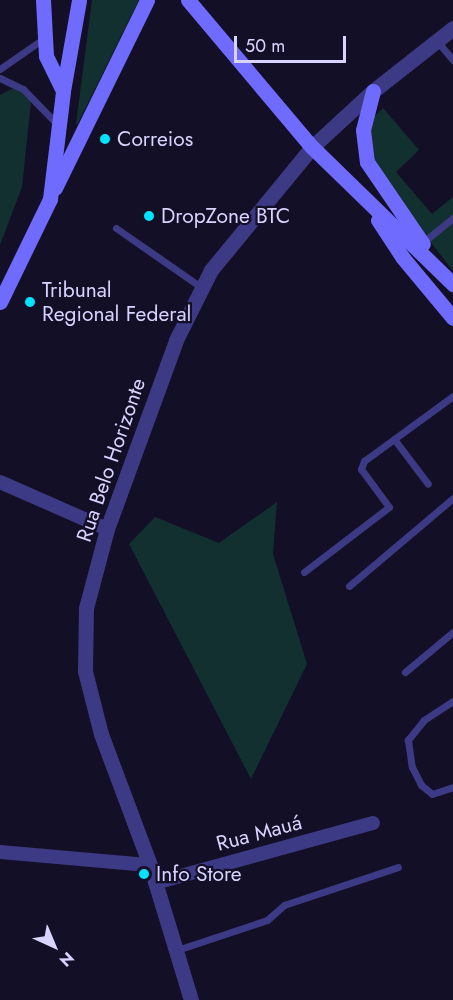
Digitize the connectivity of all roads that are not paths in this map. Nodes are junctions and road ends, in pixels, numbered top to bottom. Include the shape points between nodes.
1 (43, 0) edge
2 (79, 0) edge
3 (147, 0) edge
4 (188, 0) edge
5 (453, 28) edge
6 (43, 39) junction
7 (437, 41) junction
8 (453, 60) edge
9 (0, 69) edge
10 (0, 78) edge
11 (63, 91) junction
12 (373, 91) junction
13 (58, 126) junction
14 (312, 147) junction
15 (50, 198) junction
16 (366, 202) junction
17 (453, 218) edge
18 (116, 228) dead end
19 (422, 243) junction
20 (438, 266) junction
21 (453, 284) edge
22 (201, 287) junction
23 (0, 302) edge
24 (453, 318) edge
25 (453, 396) edge
26 (394, 439) junction
27 (0, 482) edge
28 (428, 484) dead end
29 (453, 498) edge
30 (107, 530) junction
31 (304, 572) dead end
32 (349, 586) dead end
33 (453, 632) edge
34 (405, 672) dead end
35 (453, 701) edge
36 (453, 787) edge
37 (373, 823) dead end
38 (0, 852) edge
39 (150, 865) junction
40 (398, 867) dead end
41 (155, 883) junction
42 (177, 950) junction
43 (191, 1000) edge

1 - 6 main road
2 - 11 main road
3 - 15 main road
4 - 14 main road
5 - 7 street, Rua Belo Horizonte
6 - 9 lane
6 - 11 main road via 52,75
7 - 8 lane
7 - 12 street, Rua Belo Horizonte
10 - 13 lane via 23,89
11 - 13 main road
12 - 14 street, Rua Belo Horizonte
12 - 19 main road via 363,130 367,162
13 - 15 main road
14 - 16 main road
14 - 22 street, Rua Belo Horizonte via 246,224
15 - 23 main road
16 - 20 main road
16 - 24 main road via 403,258
17 - 19 lane
18 - 22 lane
19 - 20 main road
20 - 21 main road
22 - 30 street, Rua Belo Horizonte via 176,340
25 - 26 lane
26 - 28 lane
26 - 31 lane via 361,464 388,503 386,511
27 - 30 street
29 - 32 lane
30 - 39 street, Rua Belo Horizonte via 86,608 85,671 101,734
33 - 34 lane
35 - 36 lane via 424,720 408,740 412,767 422,785 432,794
37 - 41 street, Rua Mauá
38 - 39 street
39 - 41 street, Rua Belo Horizonte
40 - 42 lane via 284,905 267,920
41 - 42 street, Rua Belo Horizonte
42 - 43 street, Rua Belo Horizonte

